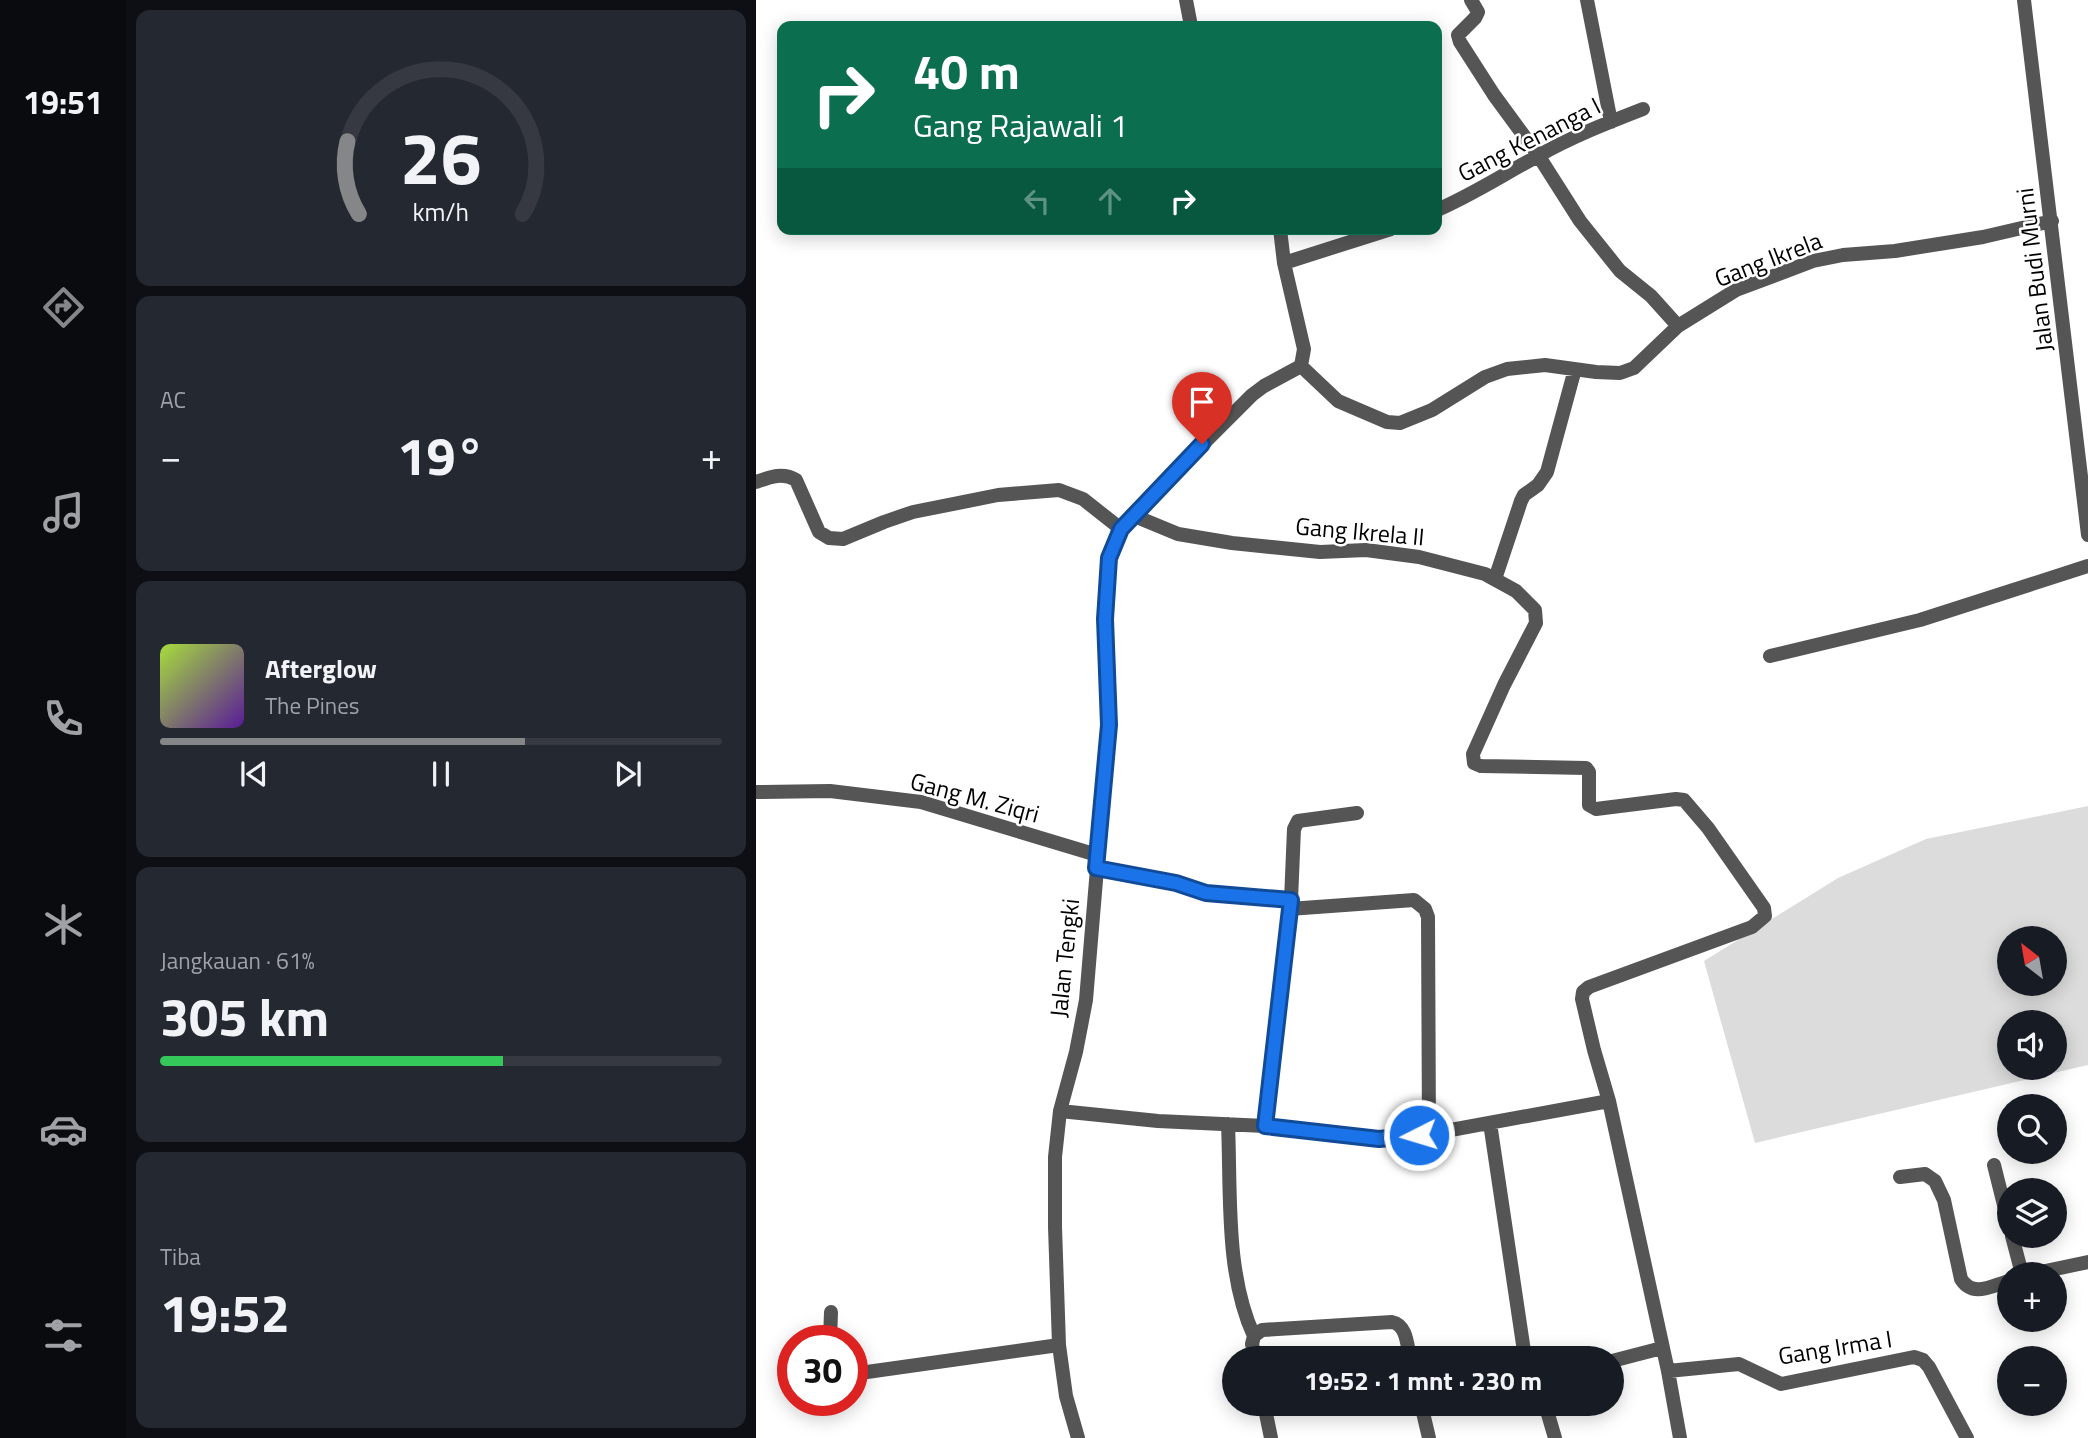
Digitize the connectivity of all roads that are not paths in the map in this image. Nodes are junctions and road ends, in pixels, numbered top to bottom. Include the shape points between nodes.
1 (1186, 0) edge
2 (1471, 0) edge
3 (1587, 0) edge
4 (2024, 0) edge
5 (1190, 21) edge
6 (1643, 109) dead end
7 (1611, 122) junction
8 (1538, 155) junction
9 (1442, 208) edge
10 (2052, 221) junction
11 (1281, 235) edge
12 (1372, 235) edge
13 (1284, 263) junction
14 (1678, 326) junction
15 (1301, 366) junction
16 (1575, 369) junction
17 (756, 482) edge
18 (1132, 515) junction
19 (1121, 529) junction
20 (2088, 535) edge
21 (2088, 566) edge
22 (1495, 579) junction
23 (1770, 656) dead end
24 (756, 792) edge
25 (1357, 813) dead end
26 (1096, 861) junction
27 (1290, 904) junction
28 (1609, 1101) junction
29 (1060, 1111) junction
30 (1228, 1124) junction
31 (1490, 1124) junction
32 (1265, 1126) junction
33 (1429, 1134) junction
34 (1994, 1165) dead end
35 (1900, 1177) dead end
36 (1997, 1178) edge
37 (2088, 1262) edge
38 (2067, 1266) edge
39 (1997, 1284) edge
40 (831, 1312) dead end
41 (831, 1325) edge
42 (1254, 1336) junction
43 (1059, 1345) junction
44 (1252, 1346) edge
45 (1407, 1346) edge
46 (1523, 1346) edge
47 (1662, 1348) junction
48 (1624, 1359) edge
49 (1668, 1371) junction
50 (868, 1372) edge
51 (1266, 1416) edge
52 (1424, 1416) edge
53 (1549, 1416) edge
54 (1078, 1438) edge
55 (1271, 1438) edge
56 (1429, 1438) edge
57 (1555, 1438) edge
58 (1680, 1438) edge
59 (1967, 1438) edge

1 - 5 street
2 - 8 street via 1478,12 1458,34 1460,42
3 - 7 street
4 - 10 street, Jalan Budi Murni
6 - 7 street, Gang Kenanga I
7 - 8 street, Gang Kenanga I
8 - 9 street, Gang Kenanga I
8 - 14 street via 1580,221 1620,271
10 - 14 street, Gang Ikrela via 1983,237 1814,261 1736,290
10 - 20 street, Jalan Budi Murni
11 - 13 street
12 - 13 street
13 - 15 street via 1304,349
14 - 16 street, Gang Ikrela via 1634,368 1620,373
15 - 16 street, Gang Ikrela via 1338,401 1387,422 1432,410 1495,372 1545,365
15 - 18 street, Jalan Tengki via 1264,386 1229,416
16 - 22 street via 1547,472 1521,501
17 - 19 street via 788,475 796,480 819,532 829,538 843,539 913,512 998,495 1059,490 1083,499
18 - 19 street, Jalan Tengki
18 - 22 street, Gang Ikrela II via 1178,534 1320,552 1366,550 1409,556
19 - 26 street, Jalan Tengki via 1109,558 1105,619 1109,725
21 - 23 street via 1920,620
22 - 28 street, Gang Ikrela II via 1535,610 1536,623 1473,754 1474,762 1481,766 1586,768 1589,805 1597,809 1684,800 1764,908 1765,916 1752,927 1583,992
24 - 26 street, Gang M. Ziqri via 830,791 921,802
25 - 27 street via 1298,821
26 - 27 street, Gang M. Ziqri via 1206,893
26 - 29 street, Jalan Tengki via 1086,1000
27 - 32 street
27 - 33 street, Gang M. Ziqri via 1414,900 1425,909
28 - 31 street
28 - 47 street
29 - 30 street
29 - 43 street, Jalan Tengki via 1055,1157
30 - 32 street
30 - 42 street via 1233,1249 1244,1314
31 - 33 street
31 - 46 street
32 - 33 street via 1379,1139
34 - 36 street
35 - 39 street via 1925,1174 1935,1181 1966,1286 1977,1290
37 - 38 street
40 - 41 street
42 - 44 street
42 - 45 street via 1262,1330 1392,1322 1403,1328
43 - 50 street
43 - 54 street, Jalan Tengki
47 - 48 street
47 - 49 street
49 - 58 street
49 - 59 street, Gang Irma I via 1739,1364 1781,1384 1914,1357 1929,1367
51 - 55 street
52 - 56 street
53 - 57 street

